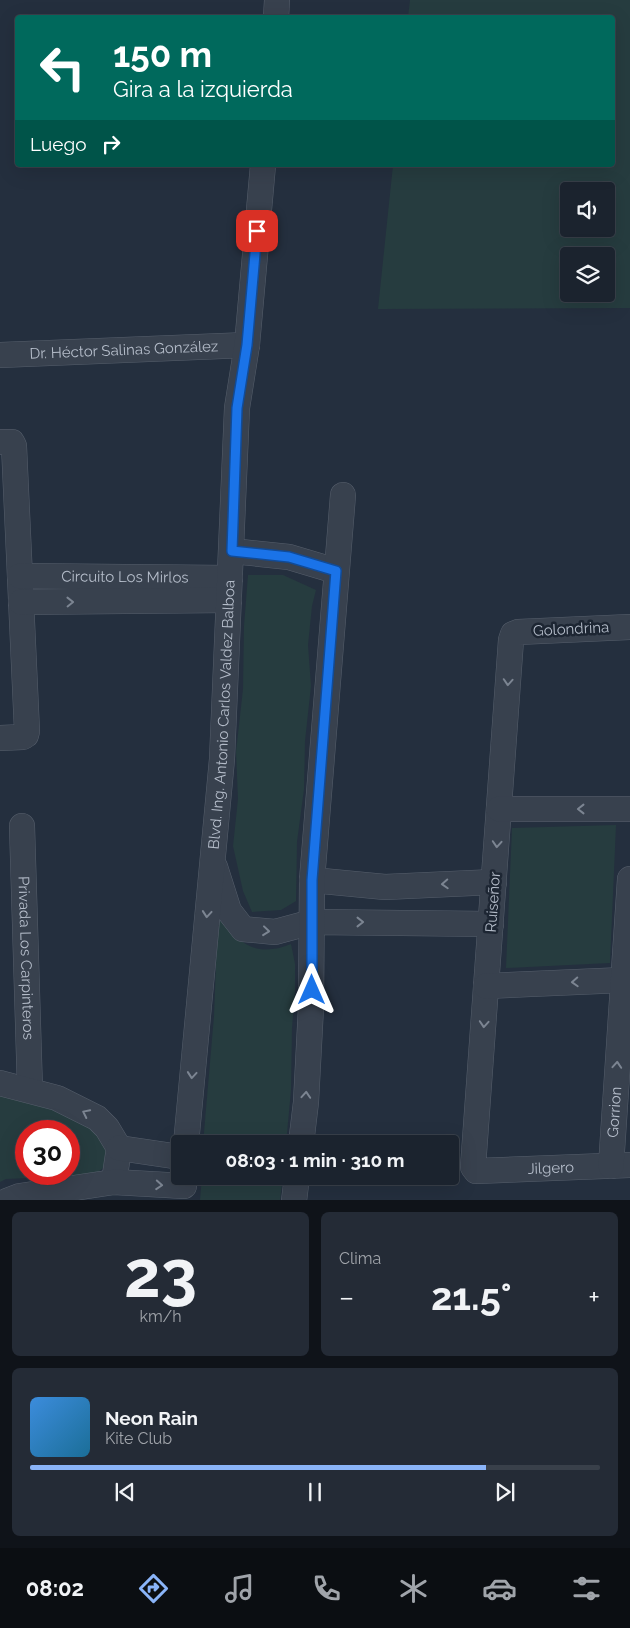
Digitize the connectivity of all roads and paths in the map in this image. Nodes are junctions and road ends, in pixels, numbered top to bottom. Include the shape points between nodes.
1 (277, 0) edge
2 (276, 15) edge
3 (263, 167) edge
4 (247, 345) junction
5 (0, 355) edge
6 (6, 442) edge
7 (343, 495) dead end
8 (232, 551) junction
9 (336, 571) junction
10 (230, 589) junction
11 (15, 590) edge
12 (630, 627) edge
13 (513, 634) joint
14 (0, 738) edge
15 (499, 809) junction
16 (630, 809) edge
17 (22, 826) dead end
18 (212, 858) junction
19 (312, 880) junction
20 (494, 882) junction
21 (630, 889) edge
22 (312, 922) junction
23 (491, 924) junction
24 (623, 980) junction
25 (486, 986) junction
26 (0, 1083) edge
27 (30, 1090) junction
28 (187, 1135) edge
29 (302, 1135) edge
30 (119, 1148) junction
31 (171, 1156) edge
32 (620, 1165) edge
33 (474, 1170) joint
34 (114, 1182) junction
35 (296, 1185) edge
36 (184, 1188) edge
37 (7, 1200) edge
38 (294, 1200) edge

1 - 2 street
3 - 4 street, Blvd. Ing. Antonio Carlos Valdez Balboa
4 - 5 street, Dr. Héctor Salinas González
4 - 8 street, Blvd. Ing. Antonio Carlos Valdez Balboa via 237,408
6 - 11 street via 14,446
7 - 9 street
8 - 9 street via 289,557
8 - 10 street, Blvd. Ing. Antonio Carlos Valdez Balboa
9 - 19 street
10 - 11 street, Circuito Los Mirlos
10 - 18 street, Blvd. Ing. Antonio Carlos Valdez Balboa via 222,759
11 - 14 street via 27,731 23,737
12 - 13 street, Golondrina
13 -> 15 street, Ruiseñor
16 -> 15 street
15 -> 20 street, Ruiseñor
17 - 27 street, Privada Los Carpinteros
18 -> 22 street via 229,911 243,929 275,932
18 -> 28 street, Blvd. Ing. Antonio Carlos Valdez Balboa
20 -> 19 street via 385,887
19 - 22 street
20 - 23 street, Ruiseñor
21 - 24 street, Gorrion
22 -> 23 street
29 -> 22 street via 311,1007
23 - 25 street, Ruiseñor
24 -> 25 street
32 -> 24 street, Gorrion
25 -> 33 street, Ruiseñor
26 - 27 street
30 -> 27 street via 97,1118 57,1098
30 - 31 street
30 - 34 street
32 - 33 street, Jilgero
34 -> 36 street
34 - 37 street
35 - 38 street

